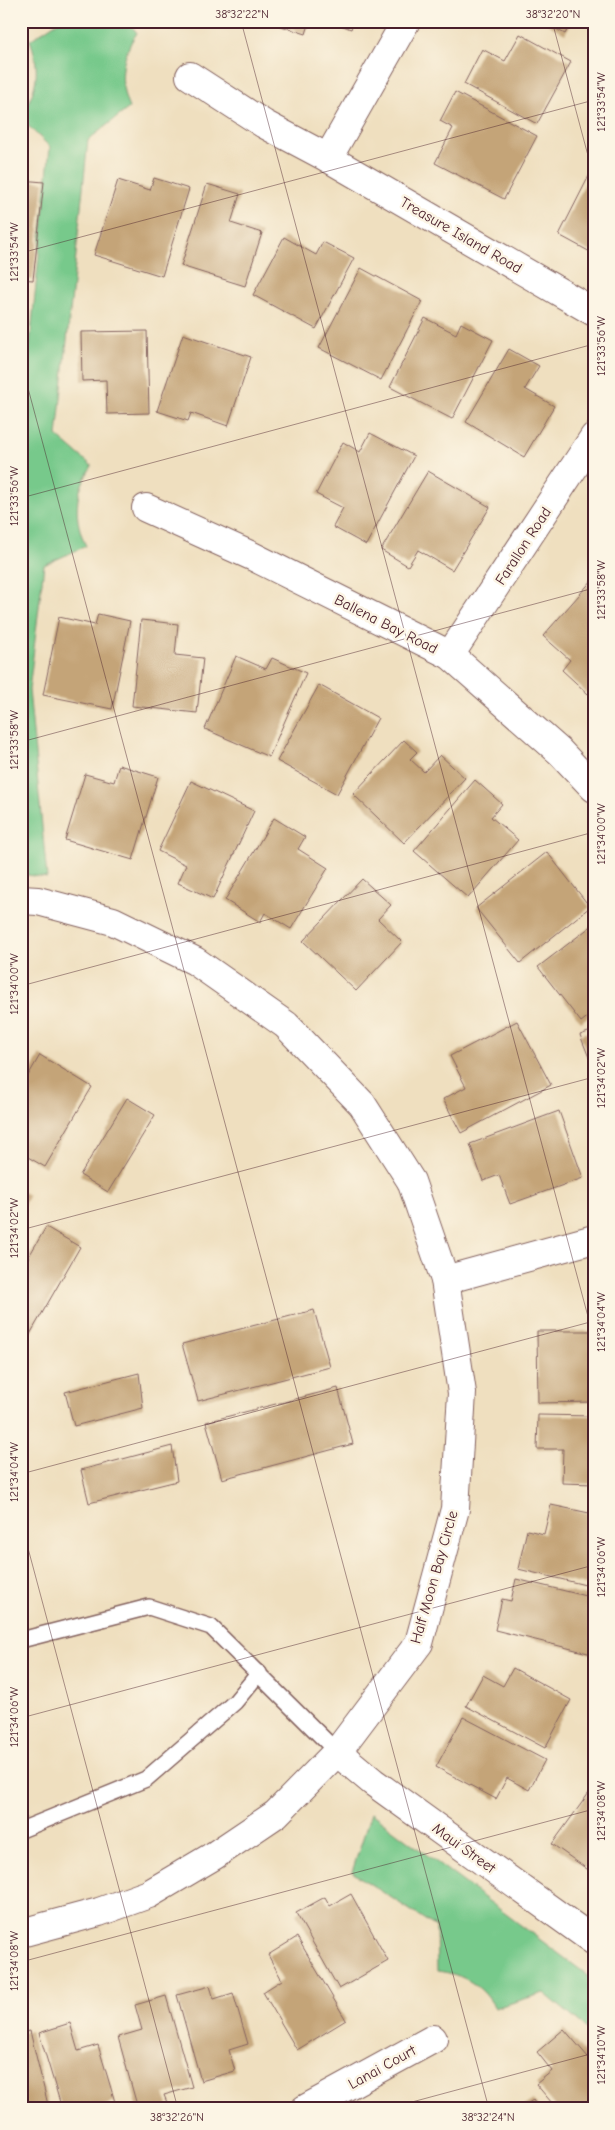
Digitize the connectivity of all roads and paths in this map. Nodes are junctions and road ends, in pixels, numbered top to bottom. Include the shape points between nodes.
1 (406, 21) edge
2 (190, 76) dead end
3 (328, 158) junction
4 (594, 312) edge
5 (594, 437) edge
6 (146, 508) dead end
7 (450, 655) junction
8 (594, 788) edge
9 (21, 900) edge
10 (594, 1239) edge
11 (445, 1280) junction
12 (21, 1640) edge
13 (259, 1673) junction
14 (337, 1752) junction
15 (21, 1830) edge
16 (21, 1933) edge
17 (594, 1941) edge
18 (433, 2039) dead end
19 (305, 2109) edge

1 - 3 street
2 - 3 street, Treasure Island Road via 264,124
3 - 4 street, Treasure Island Road
5 - 7 street, Farallon Road
6 - 7 street, Ballena Bay Road via 252,556
7 - 8 street, Ballena Bay Road via 560,752
9 - 11 street, Half Moon Bay Circle via 38,901 114,921 195,961 286,1025 362,1104 411,1180
10 - 11 street
11 - 14 street, Half Moon Bay Circle via 462,1393 454,1509 419,1643
12 - 13 lane via 149,1607 211,1626
13 - 14 lane
13 - 15 lane via 235,1702 146,1779
14 - 16 street, Half Moon Bay Circle via 276,1814 149,1894 99,1912
14 - 17 street, Maui Street via 373,1782
18 - 19 street, Lanai Court

